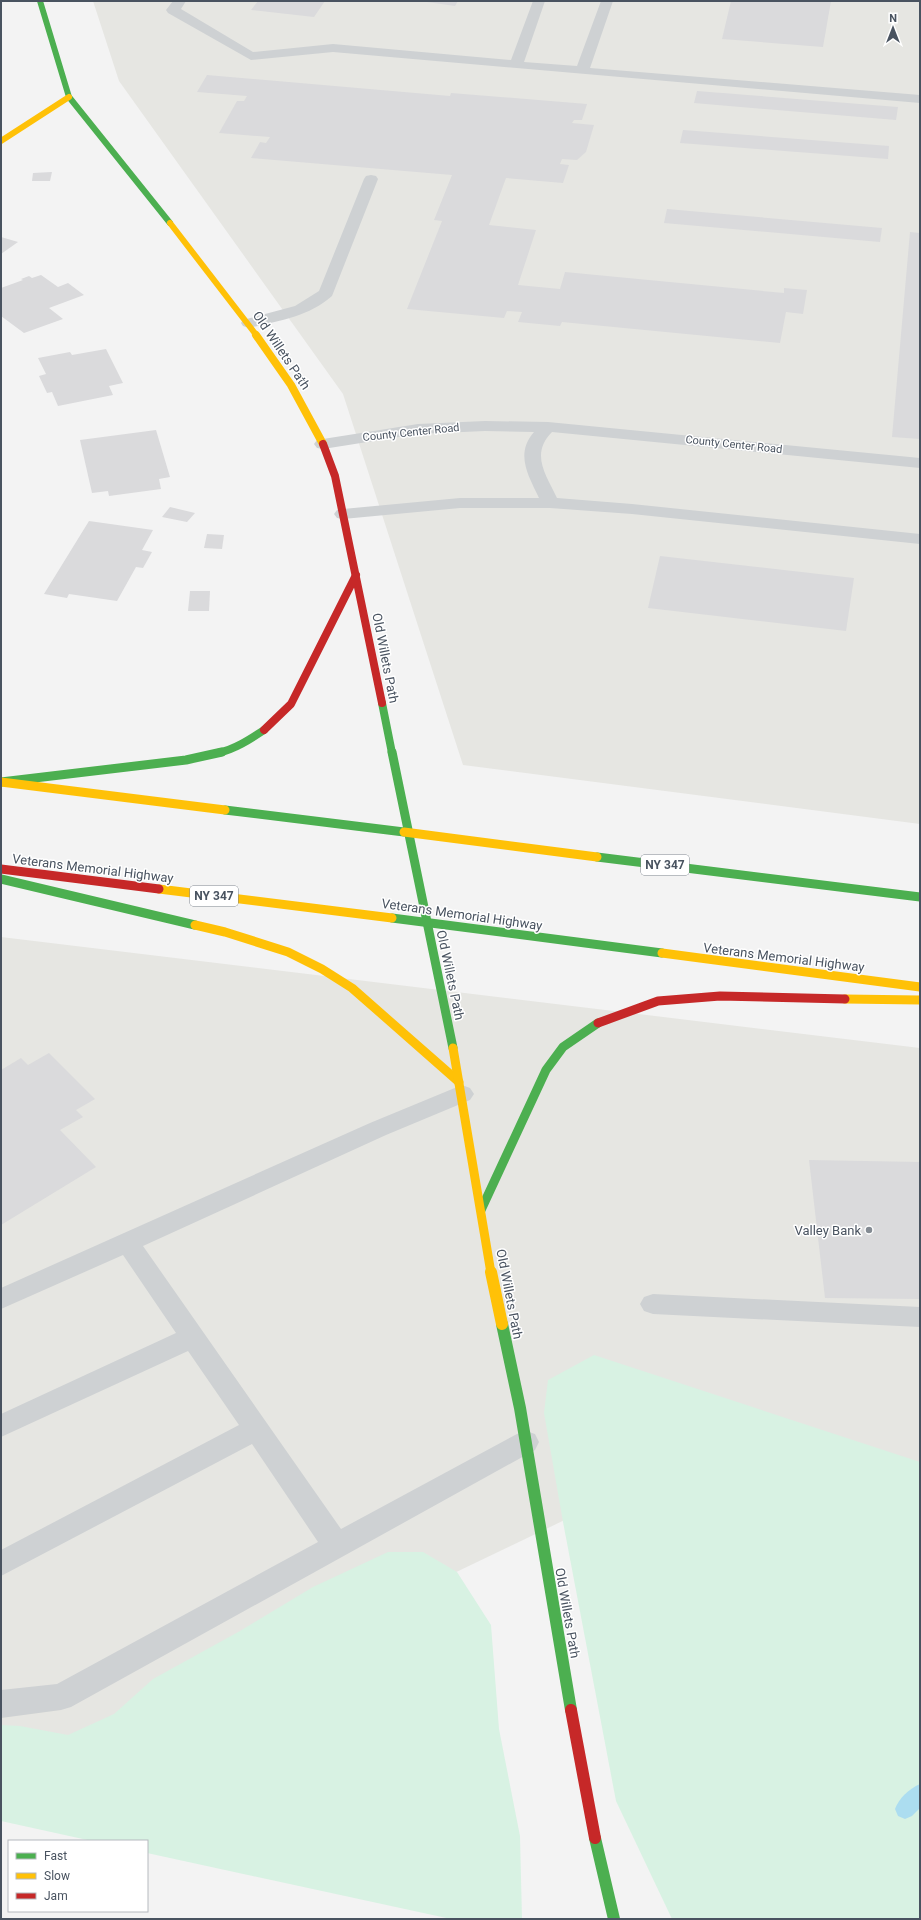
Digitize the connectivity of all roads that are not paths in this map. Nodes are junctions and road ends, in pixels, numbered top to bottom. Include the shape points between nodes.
1 (40, 1) edge
2 (180, 1) edge
3 (539, 1) edge
4 (607, 1) edge
5 (516, 65) junction
6 (582, 71) junction
7 (69, 97) junction
8 (920, 99) edge
9 (1, 141) edge
10 (371, 178) dead end
11 (249, 323) junction
12 (548, 427) junction
13 (323, 444) junction
14 (920, 463) edge
15 (550, 503) junction
16 (343, 514) junction
17 (920, 539) edge
18 (356, 575) junction
19 (1, 782) edge
20 (410, 832) junction
21 (1, 869) edge
22 (1, 879) edge
23 (920, 897) edge
24 (427, 922) junction
25 (920, 987) edge
26 (920, 1000) edge
27 (460, 1088) junction
28 (481, 1210) junction
29 (127, 1242) junction
30 (1, 1299) edge
31 (653, 1304) dead end
32 (920, 1317) edge
33 (192, 1337) junction
34 (1, 1426) edge
35 (255, 1429) junction
36 (526, 1442) junction
37 (337, 1546) junction
38 (1, 1564) edge
39 (1, 1704) edge
40 (614, 1919) edge

1 - 7 main road, Old Willets Path
2 - 5 street via 174,10 251,56 332,48
3 - 5 street
4 - 6 street
5 - 6 street
6 - 8 street
7 - 9 main road
7 - 11 main road, Old Willets Path
10 - 11 street via 326,293 307,307
11 - 13 main road, Old Willets Path via 294,390
12 - 13 street, County Center Road via 434,428
12 - 14 street, County Center Road
12 - 15 street via 534,442 532,461
13 - 16 main road, Old Willets Path via 335,476
15 - 16 street via 460,503
15 - 17 street via 625,508
16 - 18 main road, Old Willets Path
18 - 19 main road via 290,704 268,727 246,742 226,751 186,760
18 - 20 main road, Old Willets Path
19 - 20 main road, NY 347
20 - 23 main road, NY 347
20 - 24 main road, Old Willets Path
21 - 24 main road, Veterans Memorial Highway / NY 347
22 - 27 main road via 211,929 288,952 352,988
24 - 25 main road, Veterans Memorial Highway / NY 347
24 - 27 main road, Old Willets Path
26 - 28 main road via 720,996 692,998 658,1001 595,1024 563,1047 546,1070
27 - 28 main road, Old Willets Path
27 - 29 street
28 - 36 main road, Old Willets Path
29 - 30 street
29 - 33 street
31 - 32 street
33 - 34 street
33 - 35 street
35 - 37 street
35 - 38 street
36 - 37 street
36 - 40 main road, Old Willets Path via 587,1802
37 - 39 street via 61,1697

